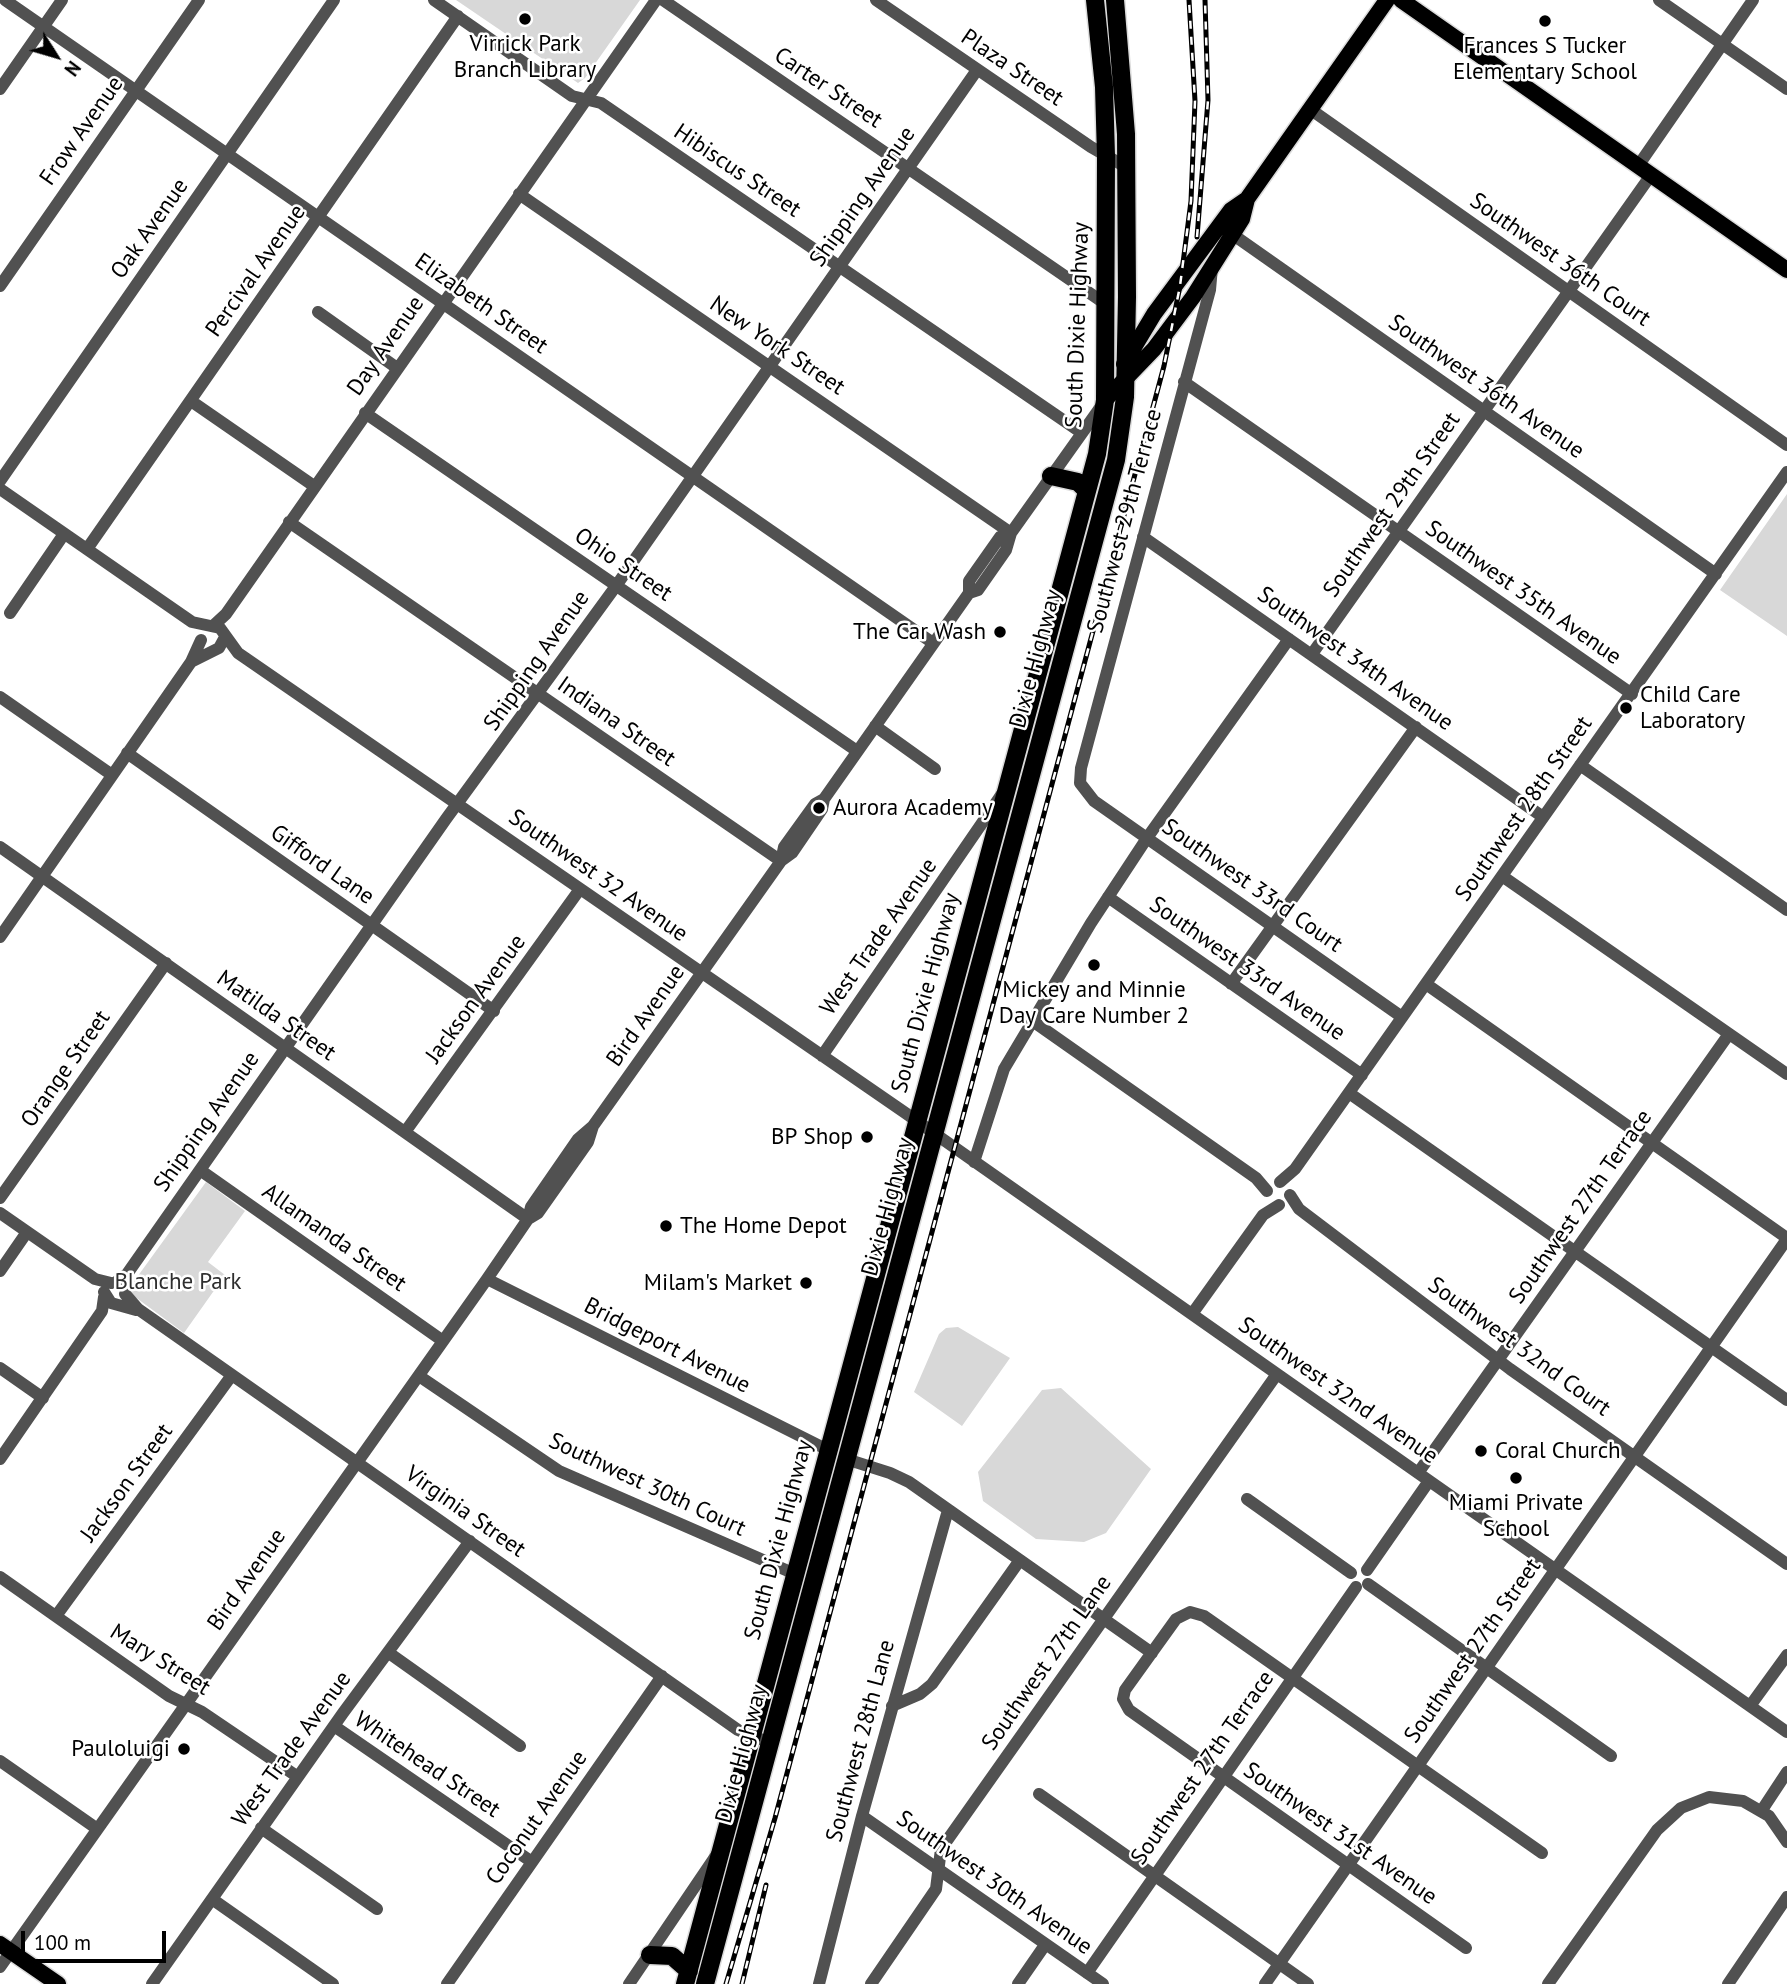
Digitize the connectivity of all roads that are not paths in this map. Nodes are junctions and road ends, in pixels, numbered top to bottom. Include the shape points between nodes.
1 (5, 0) edge
2 (62, 0) edge
3 (199, 0) edge
4 (334, 0) edge
5 (434, 0) edge
6 (656, 0) edge
7 (663, 0) edge
8 (876, 0) edge
9 (1115, 0) edge
10 (1387, 0) edge
11 (1401, 0) edge
12 (1659, 0) edge
13 (1753, 0) edge
14 (1093, 2) edge
15 (458, 16) junction
16 (1117, 19) junction
17 (43, 27) junction
18 (1722, 44) junction
19 (977, 70) junction
20 (0, 89) edge
21 (1787, 89) edge
22 (135, 91) junction
23 (587, 99) junction
24 (1310, 109) junction
25 (228, 155) junction
26 (1106, 156) junction
27 (1126, 167) junction
28 (909, 169) junction
29 (1644, 170) junction
30 (519, 194) junction
31 (1247, 199) junction
32 (319, 217) junction
33 (1232, 234) junction
34 (840, 267) junction
35 (1212, 267) junction
36 (1787, 270) edge
37 (4, 271) edge
38 (0, 286) edge
39 (1569, 291) junction
40 (442, 303) junction
41 (1107, 305) junction
42 (318, 312) dead end
43 (1127, 359) junction
44 (769, 367) junction
45 (397, 368) junction
46 (1126, 382) junction
47 (1184, 382) junction
48 (1105, 400) junction
49 (191, 401) junction
50 (1484, 411) junction
51 (365, 413) junction
52 (1082, 433) junction
53 (1787, 445) edge
54 (1787, 472) edge
55 (693, 476) junction
56 (1051, 476) junction
57 (0, 481) edge
58 (314, 486) junction
59 (0, 489) edge
60 (1087, 491) junction
61 (289, 522) junction
62 (1399, 532) junction
63 (1012, 533) junction
64 (64, 534) junction
65 (1143, 537) junction
66 (87, 550) junction
67 (1716, 574) junction
68 (616, 586) junction
69 (10, 613) dead end
70 (213, 637) junction
71 (1289, 639) junction
72 (933, 643) junction
73 (1312, 654) junction
74 (539, 694) junction
75 (1632, 694) junction
76 (0, 697) edge
77 (875, 726) junction
78 (1416, 727) junction
79 (857, 751) junction
80 (127, 753) junction
81 (1580, 765) junction
82 (935, 769) dead end
83 (112, 775) junction
84 (1080, 785) joint
85 (1007, 788) junction
86 (458, 805) junction
87 (1543, 817) junction
88 (1147, 838) junction
89 (970, 842) junction
90 (991, 845) junction
91 (0, 847) edge
92 (781, 861) junction
93 (42, 876) junction
94 (1502, 876) junction
95 (580, 889) junction
96 (1108, 897) junction
97 (1787, 910) edge
98 (372, 925) junction
99 (1274, 927) junction
100 (0, 937) edge
101 (166, 963) junction
102 (702, 973) junction
103 (1231, 984) junction
104 (1426, 985) junction
105 (494, 1011) junction
106 (1402, 1017) junction
107 (1034, 1022) junction
108 (1729, 1034) junction
109 (285, 1048) junction
110 (822, 1056) junction
111 (1787, 1074) edge
112 (1362, 1075) junction
113 (1349, 1093) junction
114 (917, 1121) junction
115 (405, 1132) junction
116 (933, 1133) junction
117 (1652, 1143) junction
118 (974, 1162) junction
119 (200, 1170) junction
120 (1279, 1194) junction
121 (0, 1198) edge
122 (0, 1213) edge
123 (528, 1219) junction
124 (27, 1232) junction
125 (1787, 1238) edge
126 (1575, 1252) junction
127 (0, 1271) edge
128 (487, 1279) junction
129 (115, 1293) junction
130 (1192, 1314) junction
131 (443, 1342) junction
132 (1712, 1348) junction
133 (1498, 1360) junction
134 (0, 1368) edge
135 (1277, 1374) junction
136 (232, 1375) junction
137 (419, 1376) junction
138 (43, 1398) junction
139 (1787, 1400) edge
140 (828, 1450) junction
141 (1635, 1457) junction
142 (0, 1459) edge
143 (846, 1459) junction
144 (357, 1462) junction
145 (1418, 1473) junction
146 (1429, 1481) junction
147 (1247, 1499) dead end
148 (948, 1510) junction
149 (470, 1541) junction
150 (1020, 1560) junction
151 (1787, 1564) edge
152 (1367, 1570) junction
153 (1555, 1570) junction
154 (1351, 1573) junction
155 (795, 1574) junction
156 (0, 1577) edge
157 (1362, 1586) junction
158 (56, 1616) junction
159 (1103, 1619) junction
160 (389, 1653) junction
161 (1152, 1653) junction
162 (1787, 1655) edge
163 (1486, 1668) junction
164 (662, 1676) junction
165 (1291, 1678) junction
166 (185, 1703) junction
167 (892, 1706) junction
168 (1750, 1706) junction
169 (334, 1726) junction
170 (1787, 1732) edge
171 (751, 1736) junction
172 (770, 1743) junction
173 (520, 1746) dead end
174 (1611, 1756) dead end
175 (0, 1761) edge
176 (1418, 1766) junction
177 (1787, 1772) edge
178 (298, 1777) junction
179 (1223, 1777) junction
180 (1039, 1794) dead end
181 (1762, 1810) junction
182 (862, 1816) junction
183 (96, 1828) junction
184 (261, 1828) junction
185 (1787, 1842) edge
186 (721, 1848) junction
187 (1542, 1853) dead end
188 (532, 1862) junction
189 (1349, 1865) junction
190 (939, 1870) junction
191 (1153, 1875) junction
192 (1787, 1897) edge
193 (212, 1899) junction
194 (377, 1909) dead end
195 (1045, 1945) junction
196 (5, 1947) edge
197 (1466, 1948) dead end
198 (650, 1955) junction
199 (1279, 1963) junction
200 (0, 1967) edge
201 (1087, 1973) junction
202 (687, 1978) edge
203 (58, 1984) edge
204 (152, 1984) edge
205 (333, 1984) edge
206 (447, 1984) edge
207 (629, 1984) edge
208 (705, 1984) edge
209 (819, 1984) edge
210 (871, 1984) edge
211 (1018, 1984) edge
212 (1102, 1984) edge
213 (1265, 1984) edge
214 (1308, 1984) edge
215 (1548, 1984) edge
216 (1728, 1984) edge

1 - 17 street, Elizabeth Street
2 - 17 street
3 - 22 street, Frow Avenue
4 - 25 street, Oak Avenue
5 - 15 street, Hibiscus Street
6 - 23 street, Day Avenue
7 - 28 street, Carter Street
8 - 19 street, Plaza Street
9 - 16 highway, South Dixie Highway
10 - 24 main road
11 - 29 main road
12 - 18 street
13 - 18 street, Southwest 29th Street
14 - 16 street
14 - 26 highway, South Dixie Highway
15 - 23 street, Hibiscus Street via 572,96
15 - 32 street, Percival Avenue
16 - 27 highway, South Dixie Highway
17 - 20 street
17 - 22 street, Elizabeth Street
18 - 21 street
18 - 29 street, Southwest 29th Street
19 - 26 street, Plaza Street
19 - 28 street, Shipping Avenue
22 - 25 street, Elizabeth Street
22 - 37 street, Frow Avenue
23 - 30 street, Day Avenue
23 - 34 street, Hibiscus Street via 601,103
24 - 31 main road
24 - 39 street, Southwest 36th Court
25 - 32 street, Elizabeth Street
25 - 57 street, Oak Avenue
26 - 27 street, Plaza Street
26 - 41 highway, South Dixie Highway
27 - 43 highway, South Dixie Highway
28 - 34 street, Shipping Avenue
28 - 41 street, Carter Street
29 - 36 main road
29 - 39 street, Southwest 29th Street
30 - 40 street, Day Avenue
30 - 44 street, New York Street
31 - 33 main road
31 - 43 main road via 1231,210 1154,314
32 - 40 street, Elizabeth Street
32 - 49 street, Percival Avenue
33 - 35 main road
33 - 50 street, Southwest 36th Avenue
34 - 44 street, Shipping Avenue
34 - 52 street, Hibiscus Street
35 - 46 main road
35 - 47 street, Southwest 29th Terrace
37 - 38 street, Frow Avenue
39 - 50 street, Southwest 29th Street
39 - 53 street, Southwest 36th Court
40 - 45 street, Day Avenue
40 - 55 street, Elizabeth Street
41 - 48 highway, South Dixie Highway
42 - 45 street
43 - 46 highway, Dixie Highway
43 - 48 main road
44 - 55 street, Shipping Avenue
44 - 63 street, New York Street
45 - 51 street, Day Avenue
46 - 48 main road
46 - 116 highway, Dixie Highway via 1116,460
47 - 62 street, Southwest 35th Avenue
47 - 65 street, Southwest 29th Terrace
48 - 52 street, Bird Avenue
48 - 60 highway, South Dixie Highway
49 - 58 street
49 - 66 street, Percival Avenue
50 - 62 street, Southwest 29th Street
50 - 67 street, Southwest 36th Avenue
51 - 58 street, Day Avenue
51 - 68 street, Ohio Street
52 - 56 street, Bird Avenue
54 - 67 street, Southwest 28th Street
55 - 68 street, Shipping Avenue
55 - 72 street, Elizabeth Street
56 - 60 highway via 1072,479
56 - 63 street, Bird Avenue
58 - 61 street, Day Avenue
59 - 64 street, Southwest 32 Avenue
60 - 85 highway, South Dixie Highway
61 - 70 street, Day Avenue
61 - 74 street, Indiana Street
62 - 73 street, Southwest 29th Street
62 - 75 street, Southwest 35th Avenue
63 - 72 street, Bird Avenue via 1006,550 978,590 969,593
64 - 66 street, Southwest 32 Avenue
64 - 69 street
65 - 71 street, Southwest 34th Avenue
65 - 84 street, Southwest 29th Terrace
66 - 70 street, Southwest 32 Avenue
67 - 75 street, Southwest 28th Street
68 - 74 street, Shipping Avenue
68 - 79 street, Ohio Street
70 - 80 street, Day Avenue
70 - 86 street, Southwest 32 Avenue
71 - 73 street, Southwest 34th Avenue
71 - 88 street
72 - 77 street, Bird Avenue
73 - 78 street, Southwest 34th Avenue
74 - 86 street, Shipping Avenue
74 - 92 street, Indiana Street
75 - 81 street, Southwest 28th Street
76 - 83 street
77 - 79 street, Bird Avenue
77 - 82 street
78 - 87 street, Southwest 34th Avenue
78 - 99 street
79 - 92 street, Bird Avenue via 792,853
80 - 83 street, Day Avenue
80 - 98 street, Gifford Lane
81 - 87 street, Southwest 28th Street
81 - 97 street
83 - 93 street, Day Avenue
84 - 88 street, Southwest 33rd Court via 1094,801
85 - 89 street, West Trade Avenue
85 - 90 highway, South Dixie Highway
86 - 95 street, Southwest 32 Avenue
86 - 98 street, Shipping Avenue
87 - 94 street, Southwest 28th Street
88 - 96 street
88 - 99 street, Southwest 33rd Court
89 - 90 street via 982,840
89 - 110 street, West Trade Avenue
90 - 114 highway, South Dixie Highway
91 - 93 street, Matilda Street
92 - 102 street, Bird Avenue
93 - 100 street, Day Avenue
93 - 101 street, Matilda Street
94 - 104 street, Southwest 28th Street
94 - 108 street
95 - 102 street, Southwest 32 Avenue
95 - 105 street, Jackson Avenue
96 - 103 street, Southwest 33rd Avenue
96 - 107 street
98 - 105 street, Gifford Lane
98 - 109 street, Shipping Avenue
99 - 103 street
99 - 106 street, Southwest 33rd Court
101 - 109 street, Matilda Street
101 - 121 street, Orange Street
102 - 110 street, Southwest 32 Avenue
102 - 123 street, Bird Avenue via 593,1126 588,1142 538,1213
103 - 112 street, Southwest 33rd Avenue
104 - 106 street, Southwest 28th Street
104 - 117 street
105 - 115 street, Jackson Avenue
106 - 112 street, Southwest 28th Street
107 - 118 street via 999,1079
107 - 120 street, Southwest 32nd Court
108 - 111 street
108 - 117 street, Southwest 27th Terrace
109 - 115 street, Matilda Street
109 - 119 street, Shipping Avenue
110 - 114 street, Southwest 32 Avenue
112 - 113 street, Southwest 28th Street
113 - 120 street, Southwest 28th Street
113 - 126 street
114 - 116 street, Southwest 32 Avenue
114 - 140 highway, South Dixie Highway
115 - 123 street, Matilda Street
116 - 118 street, Southwest 32nd Avenue
116 - 143 highway, Dixie Highway
117 - 125 street
117 - 126 street, Southwest 27th Terrace
118 - 130 street, Southwest 32nd Avenue
119 - 129 street, Shipping Avenue
119 - 131 street, Allamanda Street
120 - 130 street, Southwest 28th Street
120 - 133 street, Southwest 32nd Court
122 - 124 street
123 - 128 street, Bird Avenue
124 - 127 street
124 - 129 street
125 - 132 street, Southwest 27th Street
126 - 132 street
126 - 133 street, Southwest 27th Terrace
128 - 131 street, Bird Avenue
128 - 140 street, Bridgeport Avenue
129 - 136 street, Virginia Street
129 - 138 street
130 - 135 street, Southwest 32nd Avenue
131 - 137 street, Bird Avenue
132 - 139 street
132 - 141 street, Southwest 27th Street
133 - 141 street, Southwest 32nd Court
133 - 145 street, Southwest 27th Terrace
134 - 138 street
135 - 145 street, Southwest 32nd Avenue
135 - 159 street, Southwest 27th Lane
136 - 144 street, Virginia Street
136 - 158 street, Jackson Street
137 - 144 street, Bird Avenue
137 - 155 street, Southwest 30th Court via 559,1471
138 - 142 street
140 - 155 highway, South Dixie Highway
141 - 151 street, Southwest 32nd Court
141 - 153 street, Southwest 27th Street
143 - 148 street via 895,1475
143 - 172 highway, Dixie Highway
144 - 149 street, Virginia Street
144 - 166 street, Bird Avenue
145 - 146 street, Southwest 32nd Avenue
146 - 152 street
146 - 153 street, Southwest 32nd Avenue
147 - 154 street
148 - 150 street
148 - 167 street, Southwest 28th Lane
149 - 160 street, West Trade Avenue
149 - 164 street, Virginia Street
150 - 159 street
150 - 167 street via 932,1684
152 - 154 street via 1358,1568
152 - 157 street via 1370,1578
153 - 163 street, Southwest 27th Street
153 - 168 street, Southwest 32nd Avenue
154 - 157 street via 1351,1583
155 - 171 highway, South Dixie Highway
156 - 158 street, Mary Street
157 - 163 street
157 - 165 street, Southwest 27th Terrace
158 - 166 street, Mary Street
159 - 161 street
159 - 190 street, Southwest 27th Lane via 941,1849
160 - 169 street, West Trade Avenue
160 - 173 street
161 - 165 street via 1176,1619 1190,1612 1204,1616
161 - 179 street, Southwest 31st Avenue via 1125,1690 1124,1703 1134,1715
162 - 168 street
163 - 174 street
163 - 176 street, Southwest 27th Street
164 - 171 street, Virginia Street
164 - 188 street, Coconut Avenue
165 - 176 street
165 - 179 street, Southwest 27th Terrace
166 - 178 street, Mary Street
166 - 183 street, Bird Avenue
167 - 182 street, Southwest 28th Lane
168 - 170 street, Southwest 32nd Avenue
169 - 178 street, West Trade Avenue
169 - 188 street, Whitehead Street
171 - 172 street, Virginia Street
171 - 186 highway, South Dixie Highway
172 - 208 highway, Dixie Highway
175 - 183 street
176 - 187 street
176 - 189 street, Southwest 27th Street
177 - 181 street
178 - 184 street, West Trade Avenue
179 - 189 street, Southwest 31st Avenue
179 - 191 street, Southwest 27th Terrace
180 - 191 street
181 - 185 street
181 - 215 street via 1717,1797 1696,1800 1674,1812
182 - 190 street, Southwest 30th Avenue
182 - 209 street, Southwest 28th Lane
183 - 196 street, Bird Avenue
184 - 193 street, West Trade Avenue
184 - 194 street
186 - 198 street
186 - 202 highway, South Dixie Highway
188 - 206 street, Coconut Avenue
189 - 197 street, Southwest 31st Avenue
189 - 199 street, Southwest 27th Street
190 - 195 street, Southwest 30th Avenue
190 - 210 street, Southwest 27th Lane via 936,1889
191 - 199 street
191 - 201 street, Southwest 27th Terrace
192 - 216 street
193 - 204 street, West Trade Avenue
193 - 205 street
195 - 201 street, Southwest 30th Avenue
195 - 211 street
196 - 200 street, Bird Avenue
196 - 203 main road
198 - 202 highway via 669,1954
198 - 207 street
199 - 213 street, Southwest 27th Street
199 - 214 street
201 - 212 street, Southwest 30th Avenue

